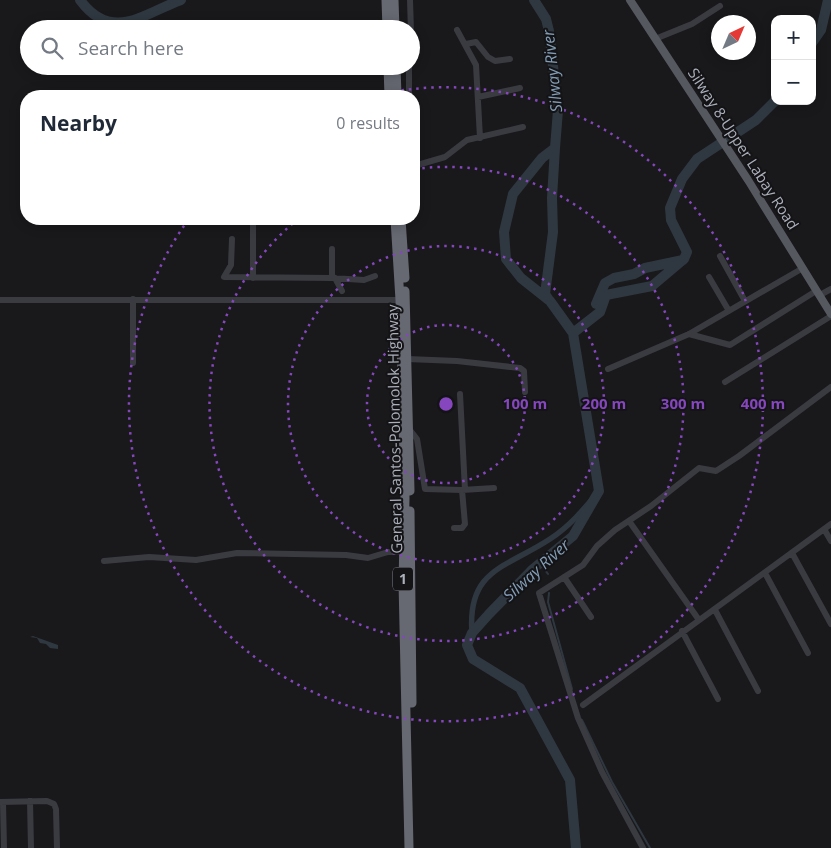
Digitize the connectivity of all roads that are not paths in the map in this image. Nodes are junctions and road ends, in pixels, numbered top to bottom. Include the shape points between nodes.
1 (386, 0) edge
2 (394, 0) edge
3 (410, 0) edge
4 (630, 0) edge
5 (720, 6) dead end
6 (387, 20) edge
7 (395, 20) edge
8 (411, 20) edge
9 (457, 30) dead end
10 (655, 39) junction
11 (466, 44) junction
12 (510, 59) dead end
13 (388, 75) edge
14 (396, 75) edge
15 (410, 75) edge
16 (520, 88) dead end
17 (389, 90) edge
18 (397, 90) edge
19 (409, 90) edge
20 (478, 97) junction
21 (523, 127) dead end
22 (480, 138) junction
23 (420, 164) edge
24 (253, 225) edge
25 (395, 225) edge
26 (401, 225) edge
27 (232, 239) dead end
28 (332, 249) dead end
29 (720, 256) dead end
30 (803, 268) junction
31 (375, 276) dead end
32 (709, 277) dead end
33 (253, 278) junction
34 (333, 278) junction
35 (831, 289) edge
36 (342, 291) dead end
37 (818, 293) junction
38 (133, 299) junction
39 (0, 300) edge
40 (403, 300) junction
41 (744, 302) junction
42 (729, 311) junction
43 (831, 315) edge
44 (690, 334) junction
45 (407, 359) junction
46 (133, 363) dead end
47 (608, 369) dead end
48 (725, 382) dead end
49 (831, 386) edge
50 (525, 392) dead end
51 (460, 394) dead end
52 (410, 430) junction
53 (494, 488) dead end
54 (464, 490) junction
55 (629, 521) junction
56 (831, 524) edge
57 (454, 528) dead end
58 (824, 528) junction
59 (831, 541) edge
60 (404, 552) junction
61 (792, 553) junction
62 (104, 561) dead end
63 (765, 573) junction
64 (564, 577) junction
65 (715, 610) junction
66 (591, 617) dead end
67 (699, 620) junction
68 (831, 624) edge
69 (682, 631) junction
70 (808, 652) dead end
71 (758, 691) dead end
72 (718, 699) dead end
73 (583, 705) dead end
74 (30, 801) junction
75 (1, 802) edge
76 (4, 848) edge
77 (31, 848) edge
78 (57, 848) edge
79 (409, 848) edge
80 (415, 848) edge
81 (643, 848) edge

1 - 6 highway
2 - 7 highway
3 - 8 street
4 - 10 main road, Silway 8-Upper Labay Road
5 - 10 street via 692,24
9 - 11 street
10 - 30 main road, Silway 8-Upper Labay Road
11 - 12 street via 476,42 495,62
11 - 20 street via 476,65
13 - 17 highway
14 - 18 highway
15 - 19 street
16 - 20 street
20 - 22 street
21 - 22 street
22 - 23 street via 467,140 445,157
24 - 33 street
25 - 40 highway, 1
26 - 40 highway, General Santos-Polomolok Highway / 1
27 - 33 street via 231,265 222,278
28 - 34 street
29 - 41 street
30 - 37 main road, Silway 8-Upper Labay Road
30 - 41 street
31 - 34 street via 364,280
32 - 42 street
33 - 34 street
34 - 36 street
35 - 37 street
37 - 43 main road, Silway 8-Upper Labay Road
37 - 44 street via 730,345
38 - 39 street
38 - 40 street
38 - 46 street
40 - 45 highway, General Santos-Polomolok Highway / 1
40 - 60 highway, 1
41 - 42 street
42 - 44 street
43 - 48 street
44 - 47 street
45 - 50 street via 520,368 526,376
45 - 52 highway, General Santos-Polomolok Highway / 1
49 - 55 street via 739,456 716,471 699,468
51 - 54 street
52 - 54 street via 417,439 425,489
52 - 80 highway, General Santos-Polomolok Highway / 1
53 - 54 street
54 - 57 street via 465,524 462,528
55 - 64 street via 597,546 583,565
55 - 67 street
56 - 58 street
58 - 59 street
58 - 61 street
60 - 62 street via 388,552 368,558 237,553 196,560 149,558
60 - 79 highway, 1
61 - 63 street
61 - 68 street
63 - 65 street
63 - 70 street
64 - 66 street
64 - 81 street via 539,592 539,597 578,718 602,772
65 - 67 street
65 - 71 street
67 - 69 street
69 - 72 street
69 - 73 street
74 - 75 street
74 - 77 street
74 - 78 street via 47,800 56,806
75 - 76 street

